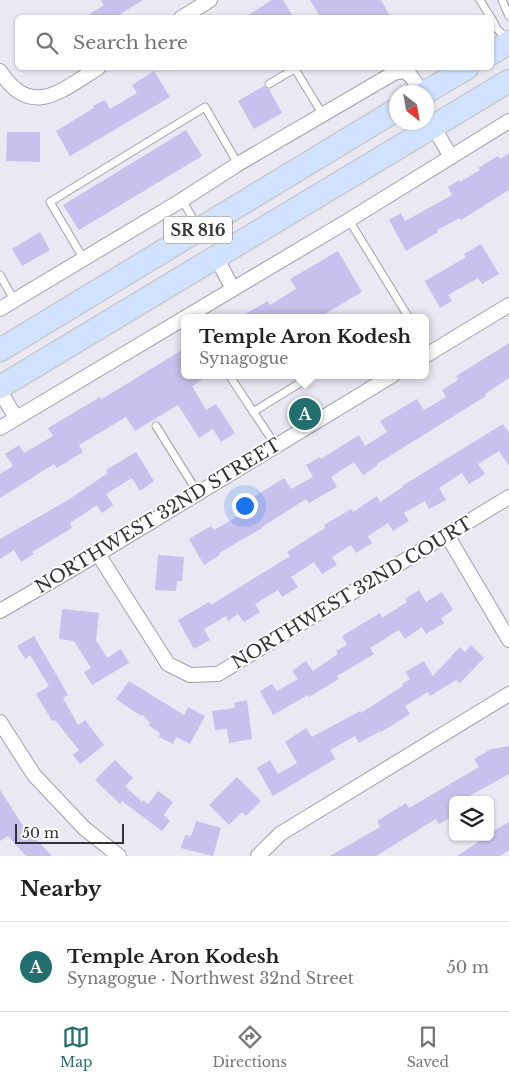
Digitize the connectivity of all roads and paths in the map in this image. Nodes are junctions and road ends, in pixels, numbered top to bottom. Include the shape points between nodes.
1 (210, 0) edge
2 (480, 0) edge
3 (502, 0) edge
4 (186, 15) edge
5 (489, 15) edge
6 (509, 16) edge
7 (494, 23) edge
8 (509, 41) edge
9 (494, 52) edge
10 (95, 70) edge
11 (293, 70) edge
12 (297, 70) edge
13 (464, 70) edge
14 (0, 71) edge
15 (509, 80) edge
16 (269, 84) dead end
17 (417, 85) edge
18 (434, 87) edge
19 (323, 114) junction
20 (389, 114) edge
21 (509, 121) edge
22 (434, 125) edge
23 (434, 128) edge
24 (426, 130) edge
25 (451, 157) junction
26 (238, 164) junction
27 (182, 200) junction
28 (350, 220) junction
29 (199, 229) junction
30 (216, 257) junction
31 (83, 258) junction
32 (0, 275) edge
33 (233, 289) junction
34 (14, 300) junction
35 (509, 305) edge
36 (0, 309) edge
37 (193, 314) edge
38 (406, 314) edge
39 (181, 321) edge
40 (0, 350) edge
41 (429, 350) edge
42 (232, 379) edge
43 (307, 379) edge
44 (386, 379) edge
45 (0, 389) edge
46 (253, 412) junction
47 (16, 418) junction
48 (156, 426) dead end
49 (0, 428) edge
50 (276, 446) junction
51 (198, 493) junction
52 (509, 498) edge
53 (447, 535) junction
54 (98, 554) junction
55 (0, 611) edge
56 (509, 640) edge
57 (509, 694) edge
58 (0, 722) edge
59 (119, 856) edge
60 (258, 856) edge

1 - 4 street
2 - 5 lane
3 - 6 lane
7 - 8 lane
8 - 9 main road
10 - 14 street via 58,92 33,98 15,89
11 - 16 lane
12 - 19 lane
13 - 18 main road
15 - 22 main road, SR 816
17 - 19 street via 403,71 394,73
19 - 26 street
20 - 29 main road, SR 816
21 - 25 street
23 - 25 street
24 - 30 main road, SR 816
25 - 28 street
26 - 27 street
26 - 31 lane via 205,108 189,117 50,202
27 - 29 lane
27 - 31 street
28 - 33 street
28 - 38 lane
29 - 40 main road, SR 816
30 - 33 street
30 - 45 main road, SR 816
31 - 34 street
32 - 34 lane
33 - 37 street
34 - 36 street
35 - 41 street
39 - 47 street
42 - 46 lane
43 - 46 lane
44 - 50 street, NORTHWEST 32ND STREET
45 - 47 street
46 - 50 lane
47 - 49 street
48 - 51 lane
50 - 51 street, NORTHWEST 32ND STREET
51 - 54 street, NORTHWEST 32ND STREET
52 - 53 street, NORTHWEST 32ND COURT
53 - 54 street, NORTHWEST 32ND COURT via 218,674 190,675 168,664
53 - 56 street
54 - 55 street, NORTHWEST 32ND STREET
57 - 60 street via 280,834
58 - 59 street via 34,775 84,828

